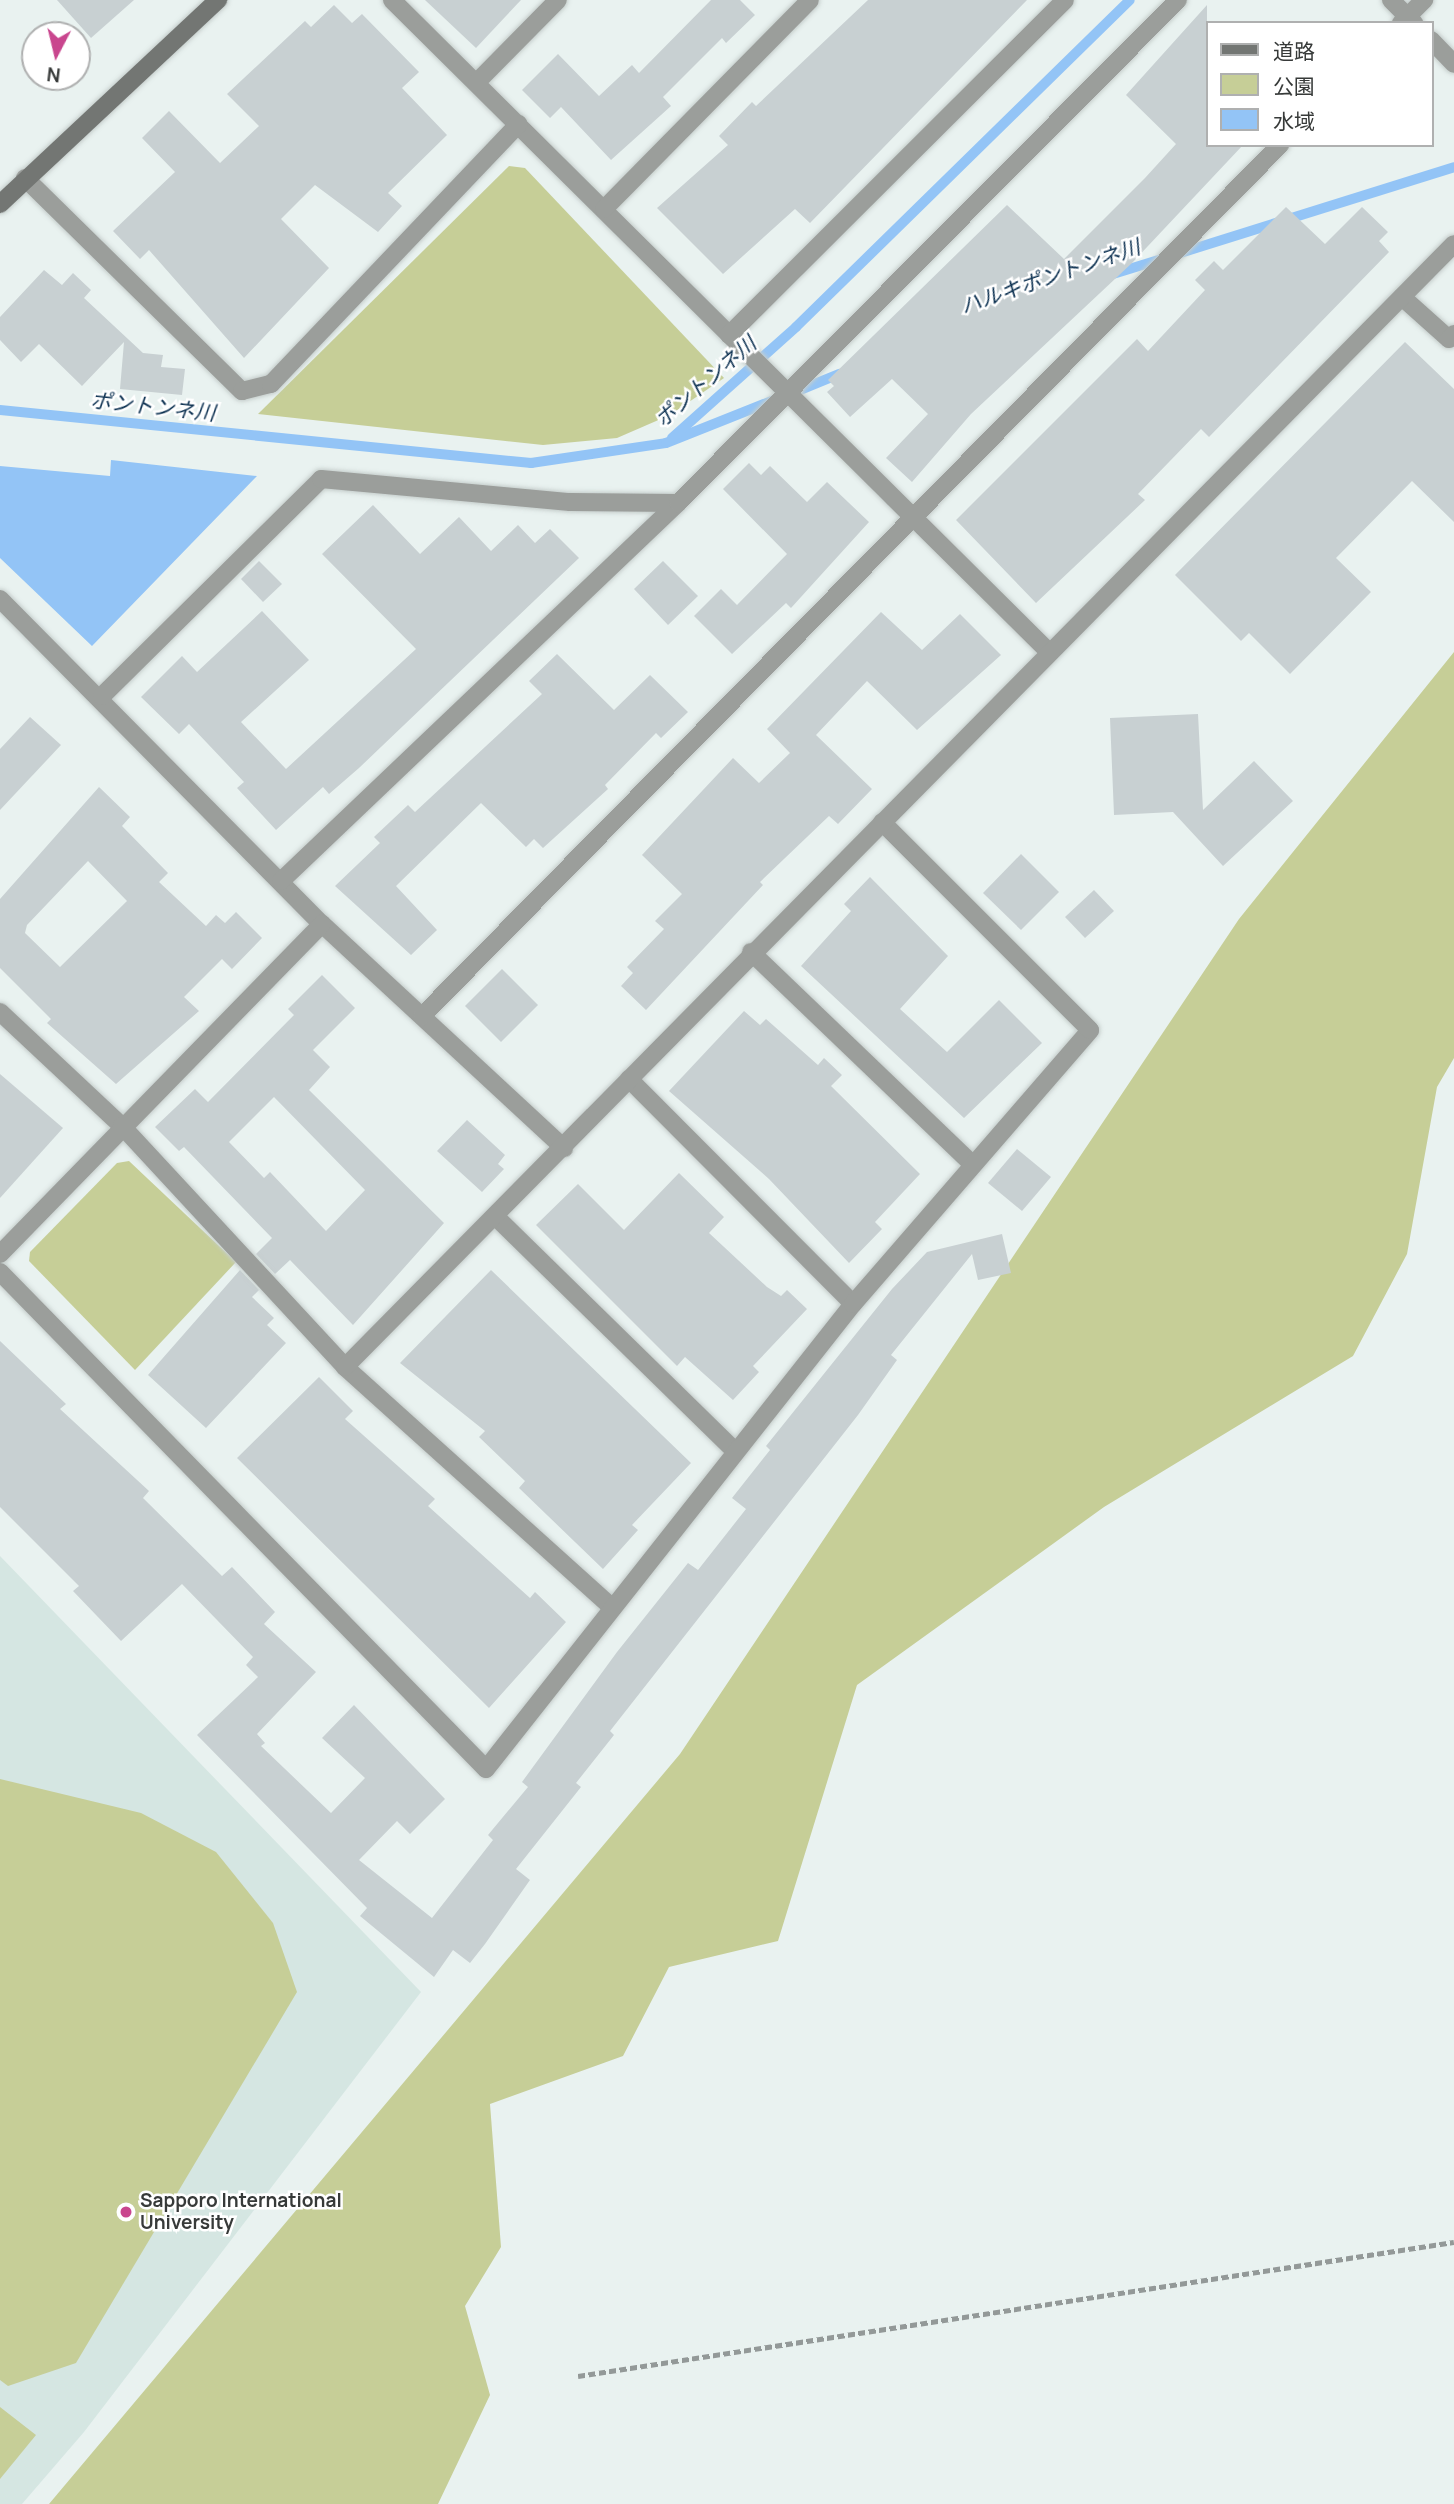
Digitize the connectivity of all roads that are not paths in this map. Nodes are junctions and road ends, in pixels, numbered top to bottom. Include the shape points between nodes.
1 (218, 0) edge
2 (392, 0) edge
3 (558, 0) edge
4 (810, 0) edge
5 (1065, 0) edge
6 (1178, 0) edge
7 (1391, 0) edge
8 (1424, 0) edge
9 (1408, 21) edge
10 (1433, 42) edge
11 (1454, 64) edge
12 (477, 82) junction
13 (519, 124) junction
14 (1278, 147) edge
15 (25, 178) junction
16 (0, 204) edge
17 (604, 209) junction
18 (1454, 244) edge
19 (1402, 296) junction
20 (1454, 334) edge
21 (729, 335) junction
22 (788, 392) junction
23 (678, 503) junction
24 (913, 515) junction
25 (0, 599) edge
26 (1048, 651) junction
27 (102, 696) junction
28 (882, 822) junction
29 (281, 881) junction
30 (322, 924) junction
31 (751, 952) junction
32 (0, 1012) edge
33 (422, 1016) junction
34 (629, 1079) junction
35 (122, 1126) junction
36 (564, 1148) junction
37 (971, 1163) junction
38 (497, 1218) junction
39 (0, 1254) edge
40 (0, 1272) edge
41 (853, 1304) junction
42 (345, 1367) junction
43 (735, 1451) junction
44 (612, 1607) junction

1 - 15 street
2 - 12 street
3 - 12 street
4 - 17 street
5 - 21 street
6 - 22 street
7 - 9 street
8 - 9 street
10 - 11 street
12 - 13 street
13 - 15 street via 271,384 242,391
13 - 17 street
14 - 24 street
15 - 16 street
17 - 21 street
18 - 19 street
19 - 20 street via 1449,339
19 - 26 street
21 - 22 street
22 - 23 street
22 - 24 street
23 - 27 street via 570,502 321,479
23 - 29 street
24 - 26 street
24 - 33 street
25 - 27 street
26 - 28 street
27 - 29 street
28 - 31 street
28 - 37 street via 1090,1030
29 - 30 street
30 - 33 street
30 - 35 street
31 - 34 street
31 - 37 street
32 - 35 street
33 - 36 street
34 - 36 street
34 - 41 street
35 - 39 street
35 - 42 street
36 - 38 street
37 - 41 street
38 - 42 street
38 - 43 street
40 - 44 street via 486,1769
41 - 43 street
42 - 44 street
43 - 44 street

